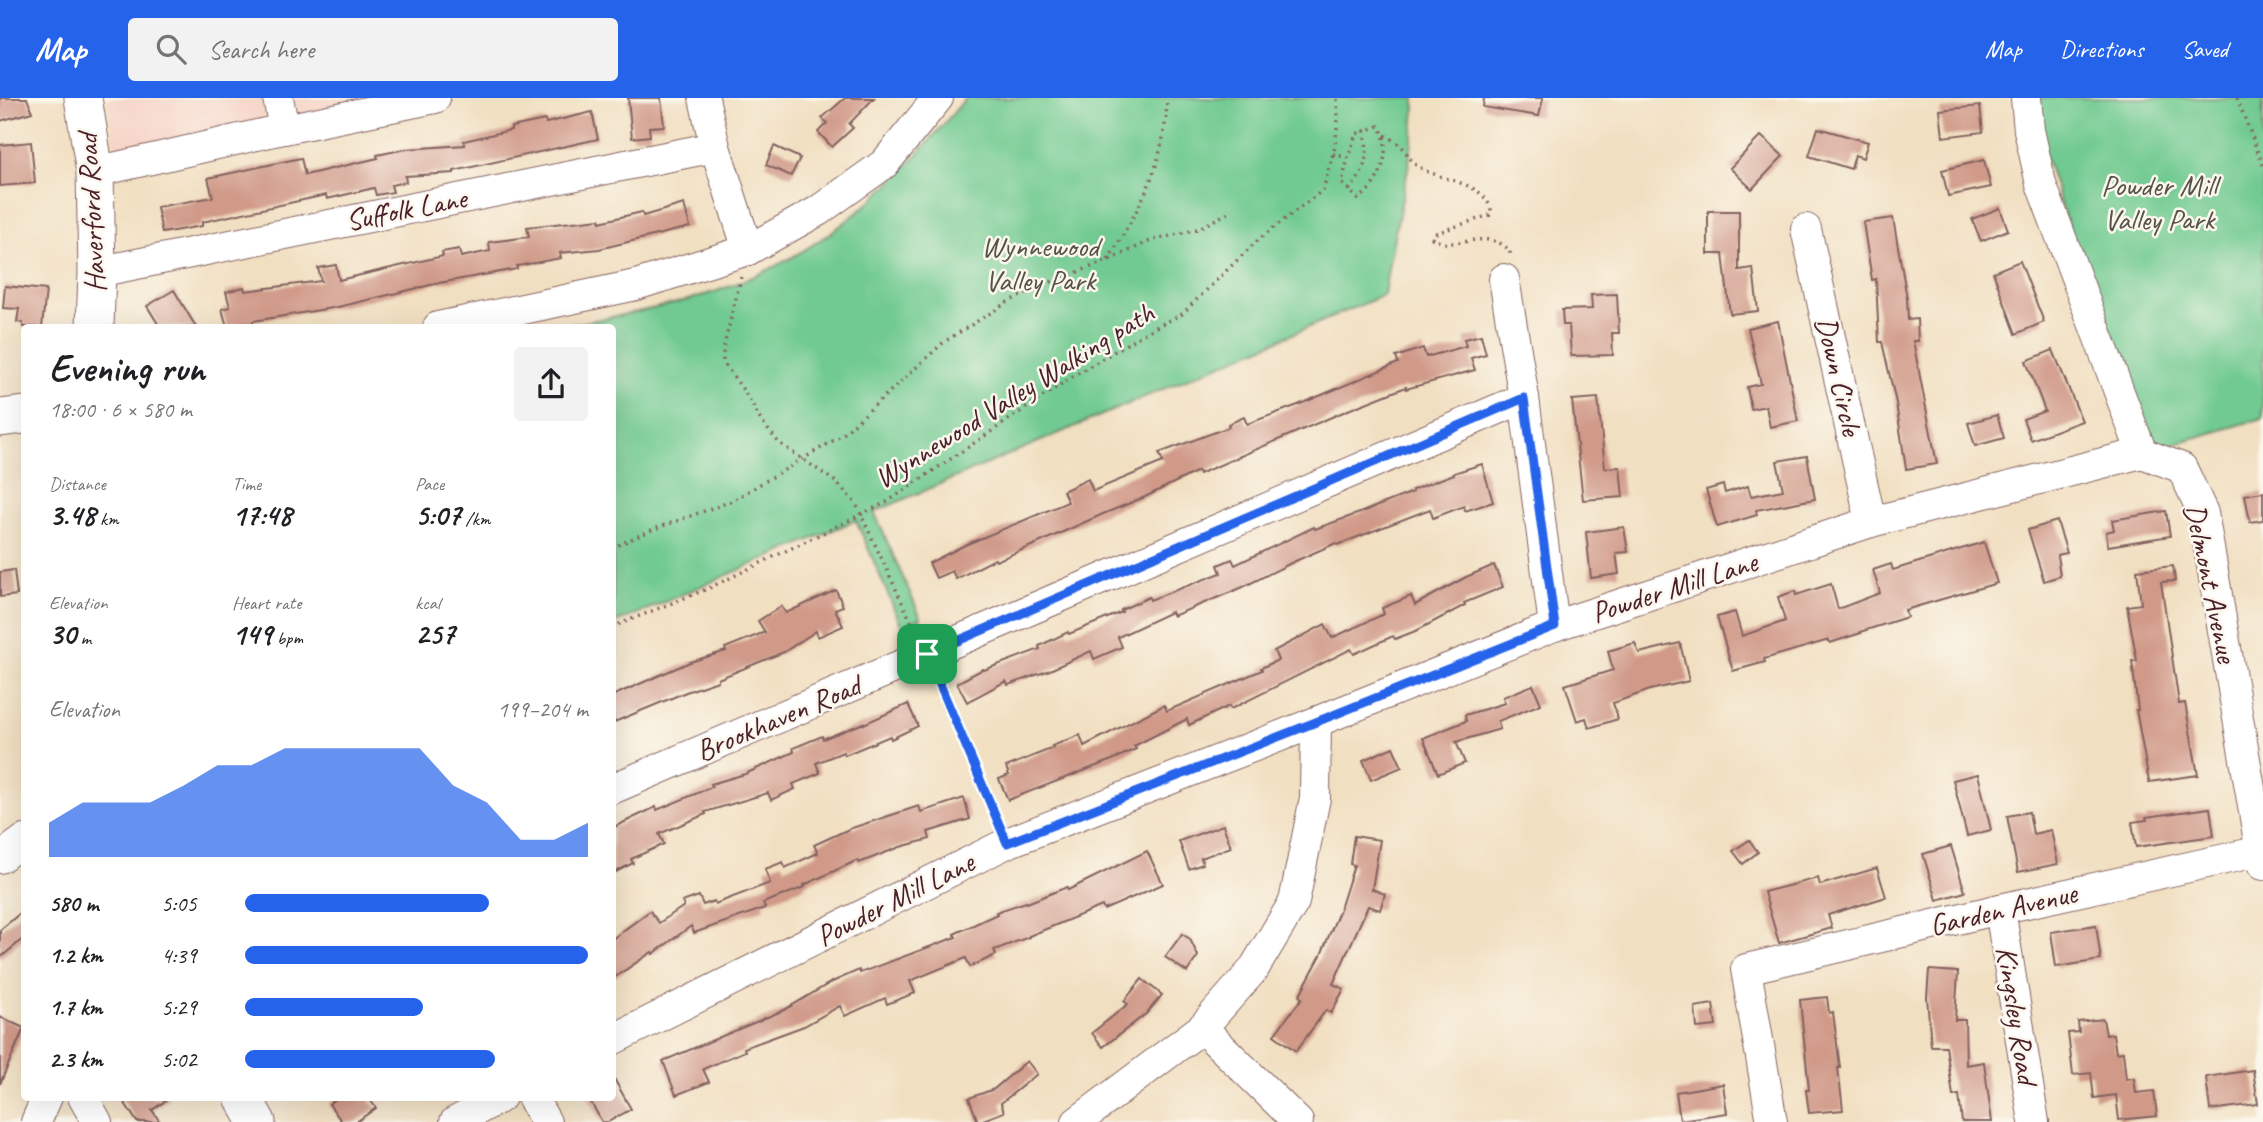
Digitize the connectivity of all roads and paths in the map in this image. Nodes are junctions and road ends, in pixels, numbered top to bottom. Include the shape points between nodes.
1 (83, 98) edge
2 (278, 98) edge
3 (704, 98) edge
4 (938, 98) edge
5 (1167, 98) edge
6 (1337, 98) edge
7 (2026, 98) edge
8 (2237, 98) edge
9 (429, 99) edge
10 (284, 129) junction
11 (1364, 131) junction
12 (1385, 135) junction
13 (715, 147) junction
14 (1333, 154) junction
15 (1349, 158) junction
16 (2263, 165) edge
17 (95, 172) junction
18 (1349, 190) junction
19 (1230, 212) dead end
20 (1806, 229) dead end
21 (748, 250) junction
22 (1107, 261) junction
23 (97, 272) junction
24 (1504, 279) joint
25 (95, 324) edge
26 (452, 324) edge
27 (1524, 398) junction
28 (21, 415) edge
29 (0, 418) edge
30 (2142, 453) junction
31 (802, 459) junction
32 (862, 515) junction
33 (1871, 522) junction
34 (616, 546) edge
35 (616, 625) edge
36 (1555, 626) junction
37 (927, 654) junction
38 (1316, 722) junction
39 (616, 787) edge
40 (21, 842) edge
41 (1007, 843) junction
42 (0, 858) edge
43 (2262, 858) edge
44 (2000, 909) junction
45 (1202, 1028) junction
46 (616, 1038) edge
47 (45, 1101) edge
48 (85, 1101) edge
49 (245, 1101) edge
50 (494, 1101) edge
51 (534, 1101) edge
52 (37, 1122) edge
53 (97, 1122) edge
54 (257, 1122) edge
55 (455, 1122) edge
56 (546, 1122) edge
57 (1077, 1122) edge
58 (1298, 1122) edge
59 (1772, 1122) edge
60 (2035, 1122) edge

1 - 17 main road, Haverford Road
2 - 10 street
3 - 13 street
4 - 21 street via 884,164 818,211
5 - 22 path via 1157,166
6 - 14 path, Wynnewood Valley Walking path
7 - 30 street via 2041,184
8 - 16 path
9 - 10 street
10 - 17 street
11 - 12 path via 1378,126
11 - 15 path via 1356,134
11 - 18 path via 1366,163
12 - 18 path via 1379,177 1370,192 1358,199
12 - 24 path via 1401,145 1415,165 1477,189 1492,213 1433,238 1446,243 1483,239 1504,246 1510,256
13 - 21 street
13 - 23 street, Suffolk Lane
14 - 15 path
14 - 32 path, Wynnewood Valley Walking path via 1323,190 1259,239 1182,314 1072,377
15 - 18 path via 1342,183
17 - 23 main road, Haverford Road
19 - 22 path, Wynnewood Valley Walking path via 1197,229 1148,242
20 - 33 street, Down Circle
21 - 26 street via 636,285
21 - 31 path via 723,362 761,421 779,443
22 - 31 path, Wynnewood Valley Walking path via 1043,285 944,342 841,436
23 - 25 main road, Haverford Road
24 - 27 street
27 - 36 street
27 - 37 street, Brookhaven Road
28 - 29 main road
30 - 33 street, Powder Mill Lane
30 - 43 street, Delmont Avenue via 2182,468 2203,513
31 - 32 path via 836,482
31 - 34 path, Wynnewood Valley Walking path via 732,501
32 - 35 path, Wynnewood Valley Walking path via 707,589
32 - 37 path
33 - 36 street, Powder Mill Lane
36 - 38 street, Powder Mill Lane
37 - 39 street, Brookhaven Road
37 - 41 path
38 - 41 street, Powder Mill Lane
38 - 45 street via 1315,798 1294,902 1253,970
40 - 42 street
41 - 46 street, Powder Mill Lane
43 - 44 street, Garden Avenue
44 - 59 street, Garden Avenue via 1746,969
44 - 60 street, Kingsley Road
45 - 57 street
45 - 58 street
47 - 52 street
48 - 53 street
49 - 54 main road
50 - 55 street
51 - 56 street

